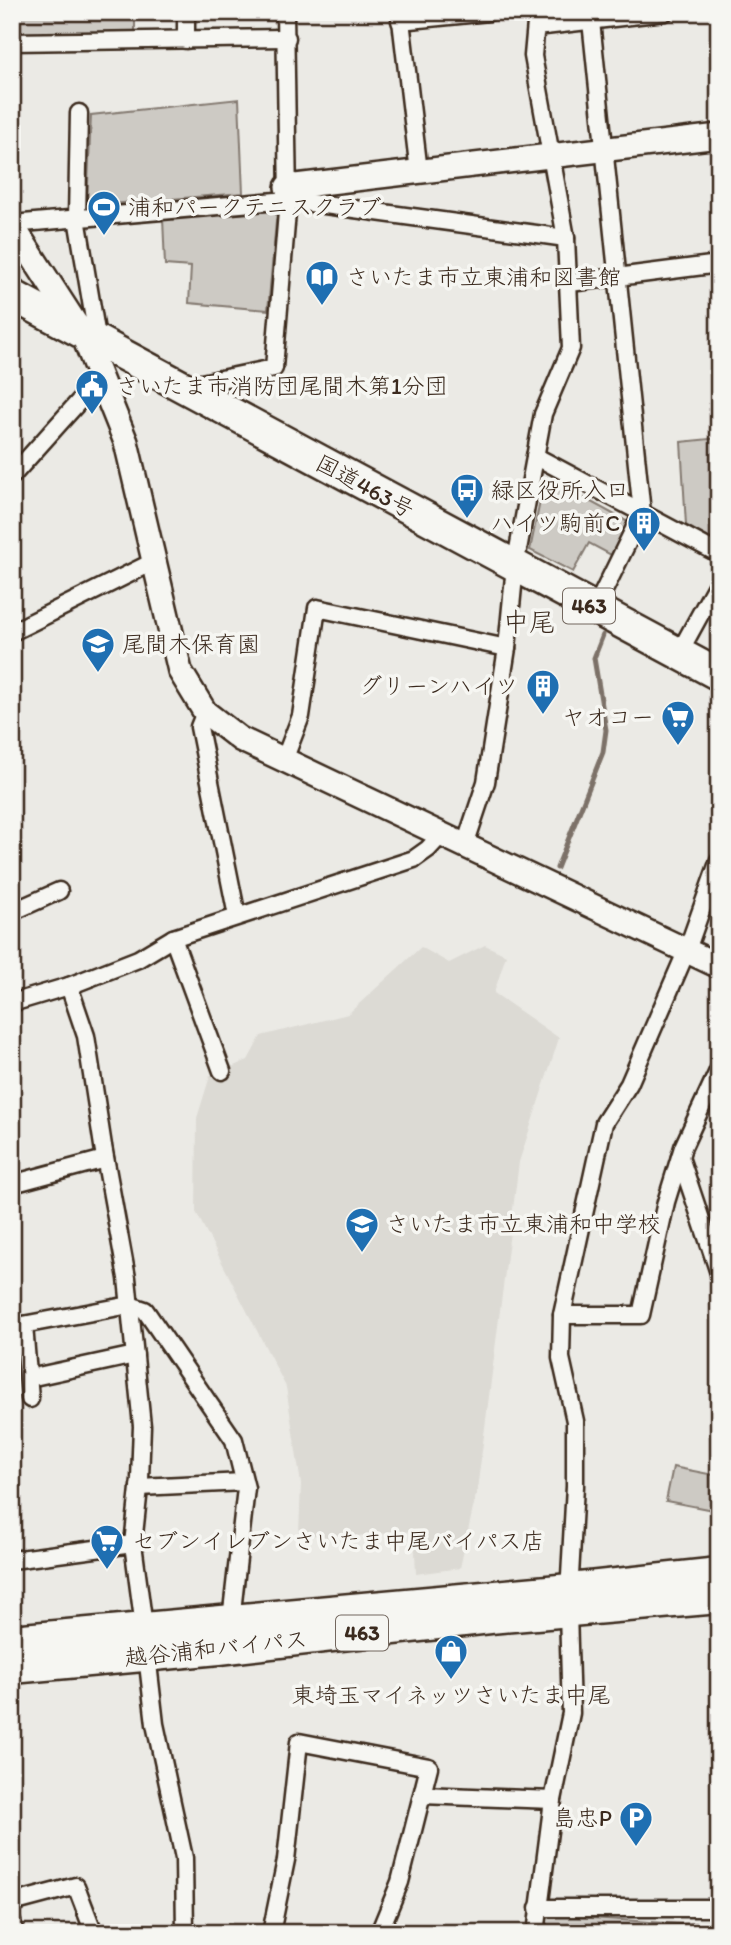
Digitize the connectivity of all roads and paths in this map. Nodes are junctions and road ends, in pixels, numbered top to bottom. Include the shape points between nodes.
1 (186, 12) edge
2 (285, 12) edge
3 (489, 12) edge
4 (665, 12) edge
5 (400, 17) edge
6 (536, 19) edge
7 (591, 21) junction
8 (287, 37) junction
9 (186, 40) junction
10 (12, 42) edge
11 (79, 113) dead end
12 (719, 136) edge
13 (605, 149) junction
14 (553, 157) junction
15 (419, 172) junction
16 (288, 194) junction
17 (77, 218) junction
18 (12, 224) edge
19 (566, 239) junction
20 (719, 264) edge
21 (619, 276) junction
22 (570, 283) junction
23 (12, 295) edge
24 (90, 339) junction
25 (100, 378) junction
26 (181, 387) junction
27 (535, 456) junction
28 (12, 475) edge
29 (642, 513) junction
30 (719, 554) edge
31 (155, 561) junction
32 (515, 566) junction
33 (719, 580) edge
34 (595, 609) junction
35 (12, 632) edge
36 (507, 648) junction
37 (679, 653) junction
38 (719, 675) edge
39 (205, 712) junction
40 (284, 760) junction
41 (442, 834) junction
42 (465, 845) junction
43 (719, 860) edge
44 (59, 891) dead end
45 (12, 912) edge
46 (237, 916) junction
47 (173, 938) junction
48 (687, 950) junction
49 (719, 967) edge
50 (69, 986) junction
51 (12, 1003) edge
52 (719, 1069) edge
53 (222, 1071) dead end
54 (680, 1157) junction
55 (105, 1158) junction
56 (12, 1184) edge
57 (719, 1273) edge
58 (130, 1305) junction
59 (562, 1315) junction
60 (18, 1326) edge
61 (135, 1355) junction
62 (29, 1378) junction
63 (30, 1399) dead end
64 (244, 1482) junction
65 (139, 1486) junction
66 (133, 1544) junction
67 (12, 1560) edge
68 (719, 1561) edge
69 (655, 1580) junction
70 (717, 1593) edge
71 (569, 1600) junction
72 (231, 1620) junction
73 (12, 1640) edge
74 (146, 1641) junction
75 (12, 1668) edge
76 (422, 1795) junction
77 (553, 1800) junction
78 (12, 1903) edge
79 (538, 1908) junction
80 (719, 1909) edge
81 (12, 1922) edge
82 (15, 1933) edge
83 (94, 1933) edge
84 (184, 1933) edge
85 (271, 1933) edge
86 (379, 1933) edge
87 (536, 1933) edge

1 - 9 street
2 - 8 street
3 - 5 street
4 - 7 street
5 - 15 street
6 - 7 street
6 - 14 street via 533,56
7 - 13 street
8 - 9 street
8 - 16 street
9 - 10 street
11 - 17 street
12 - 13 street
13 - 14 street
13 - 21 street
14 - 15 street
14 - 19 street
15 - 16 street
16 - 17 street
16 - 19 street
16 - 26 street via 274,368
17 - 18 street
17 - 24 street
18 - 24 street
19 - 22 street
20 - 21 street
21 - 22 street
21 - 29 street
22 - 27 street via 571,348 543,414
23 - 24 highway, 国道463号 / 463
24 - 25 street
24 - 26 highway, 国道463号 / 463
25 - 28 street
25 - 31 street via 126,442
26 - 32 highway, 国道463号 / 463
27 - 29 street
27 - 32 street
29 - 30 street
29 - 34 street
31 - 35 street
31 - 39 street via 180,671
32 - 34 highway, 国道463号 / 463
32 - 36 street
33 - 37 street
34 - 37 highway, 国道463号 / 463
36 - 40 street via 317,608 301,716
36 - 42 street via 486,782
37 - 38 highway, 国道463号 / 463
39 - 40 street via 240,739
39 - 46 street via 199,727
40 - 41 street
41 - 42 street
41 - 46 street via 414,859
42 - 48 street
43 - 48 street
44 - 45 street
46 - 47 street
47 - 50 street via 138,960
47 - 53 street
48 - 49 street
48 - 59 street via 629,1084 604,1123
50 - 51 street
50 - 55 street via 86,1036
52 - 54 street
54 - 57 street
54 - 59 street via 641,1315
55 - 56 street
55 - 58 street
58 - 60 street
58 - 61 street
58 - 64 street via 145,1310 234,1440
59 - 71 street via 561,1358 575,1421
60 - 62 street
61 - 62 street
61 - 65 street via 142,1426
62 - 63 street
64 - 65 street
64 - 72 street
65 - 66 street
66 - 67 street
66 - 74 street
68 - 69 highway, 越谷浦和バイパス / 463
69 - 70 highway, 越谷浦和バイパス / 463
69 - 71 highway, 越谷浦和バイパス / 463
70 - 71 highway, 越谷浦和バイパス / 463
71 - 72 highway, 越谷浦和バイパス / 463
71 - 74 highway, 越谷浦和バイパス / 463
71 - 77 street via 571,1713
72 - 74 highway, 越谷浦和バイパス / 463
73 - 74 highway, 越谷浦和バイパス / 463
74 - 75 highway, 越谷浦和バイパス / 463
74 - 84 street via 155,1724 184,1858
76 - 77 street
76 - 85 street via 429,1767 299,1742 286,1860
76 - 86 street via 400,1882
77 - 79 street
78 - 83 street via 76,1886
79 - 80 street
79 - 87 street
81 - 82 street

